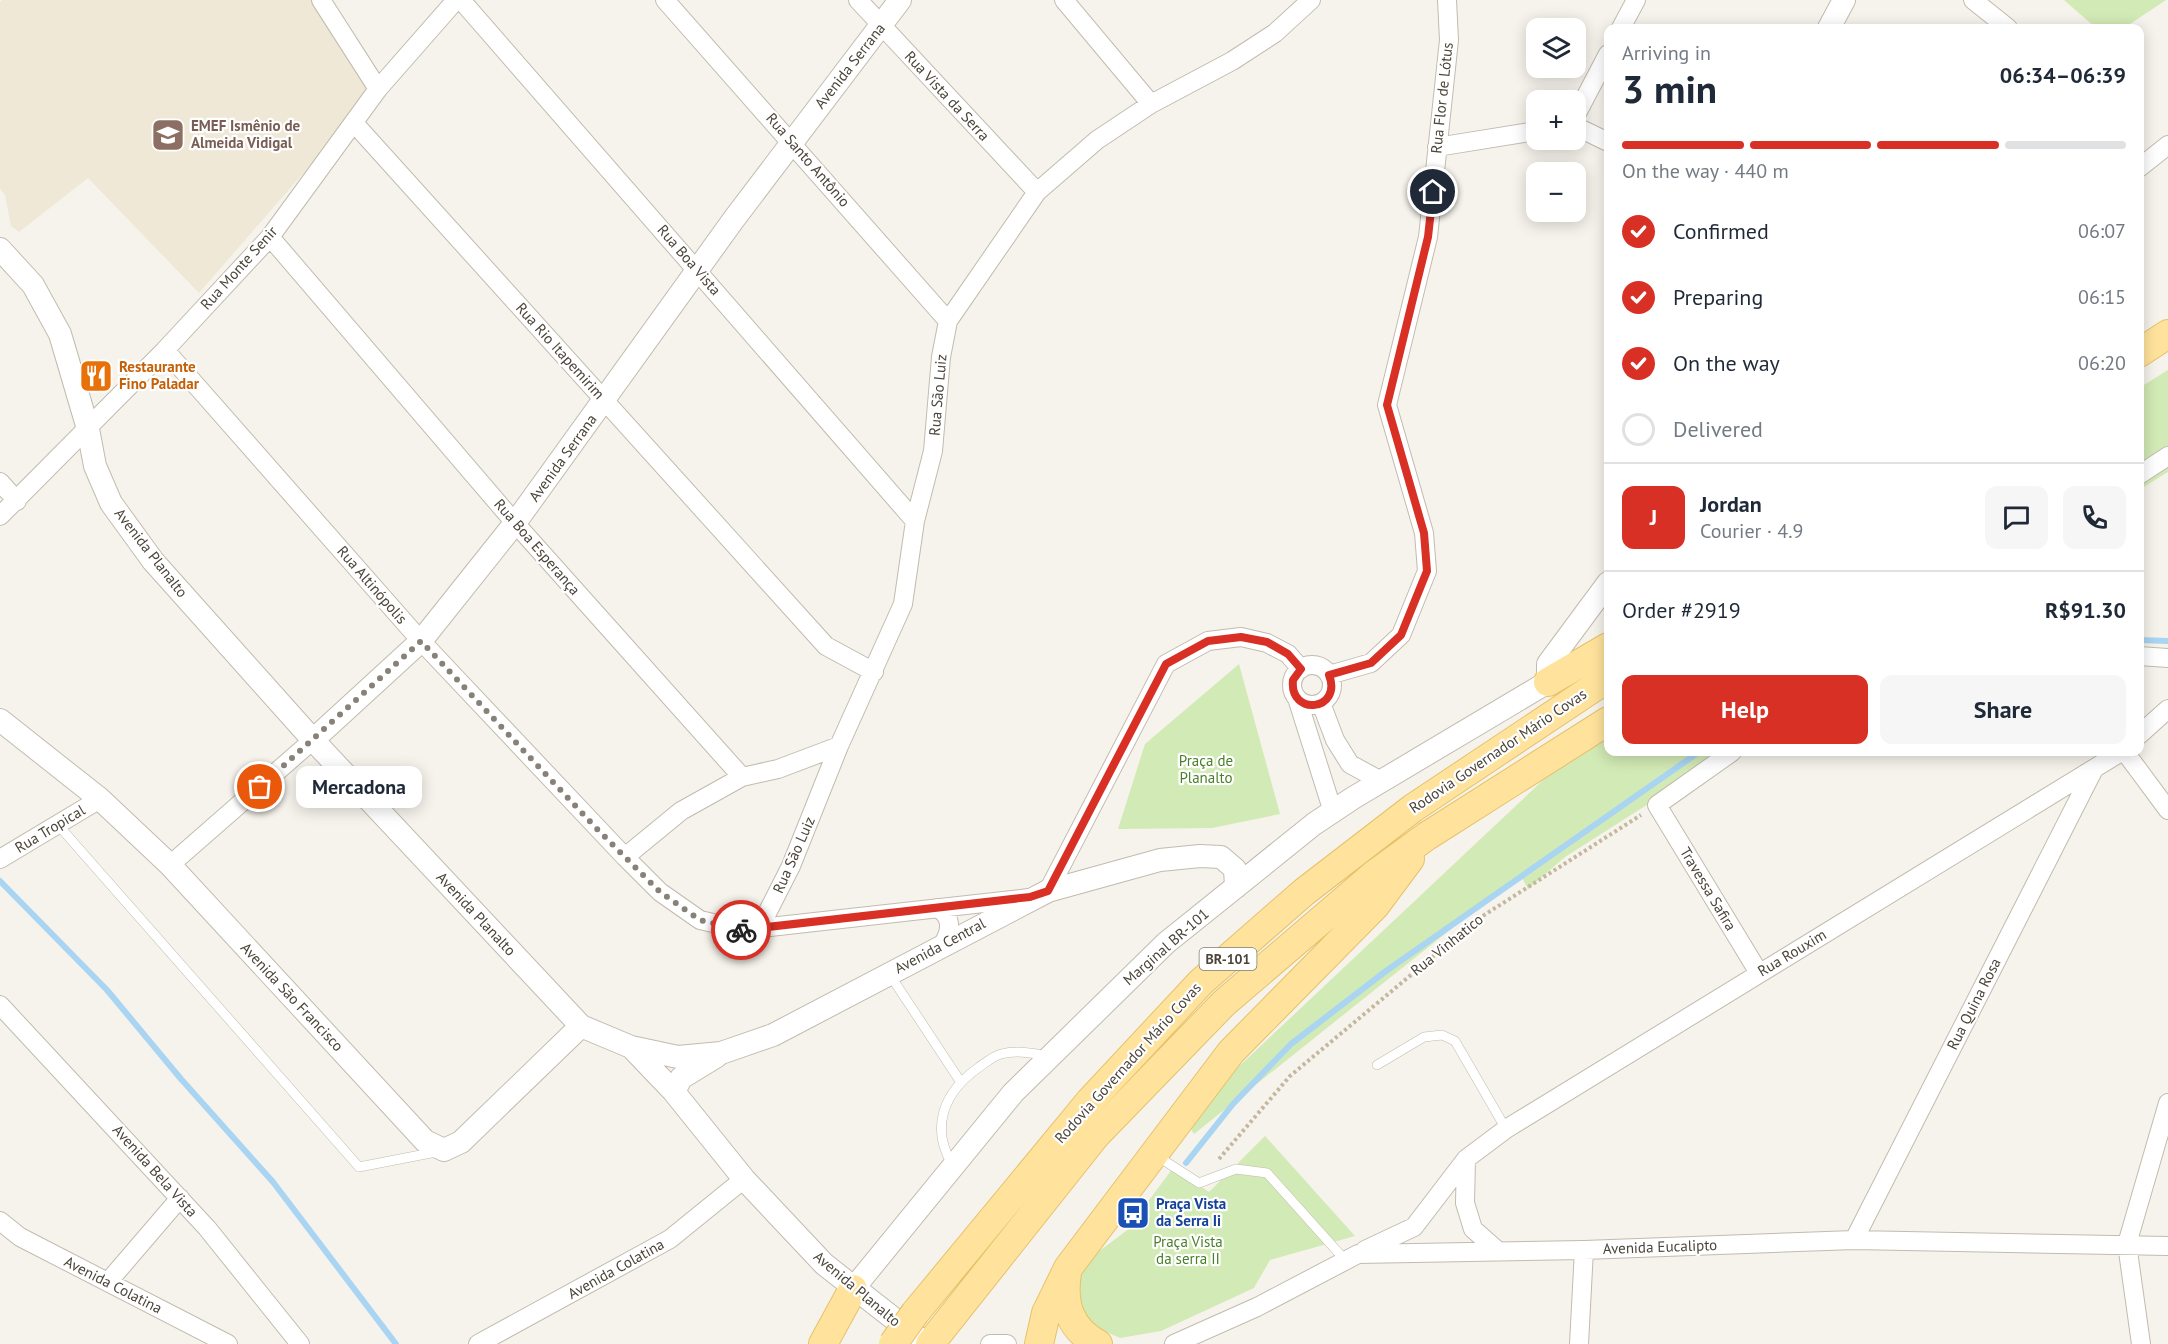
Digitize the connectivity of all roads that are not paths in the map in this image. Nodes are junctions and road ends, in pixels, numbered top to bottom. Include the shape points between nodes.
1 (321, 0) edge
2 (456, 0) edge
3 (461, 0) edge
4 (665, 0) edge
5 (858, 0) edge
6 (900, 0) edge
7 (1064, 0) edge
8 (1311, 0) edge
9 (1447, 0) edge
10 (1636, 0) edge
11 (1844, 0) edge
12 (1973, 0) edge
13 (1623, 24) edge
14 (1831, 24) edge
15 (2003, 24) edge
16 (881, 26) junction
17 (1604, 62) edge
18 (378, 89) junction
19 (1586, 96) edge
20 (1151, 104) junction
21 (354, 123) junction
22 (1586, 131) edge
23 (1526, 133) edge
24 (1604, 140) edge
25 (792, 141) junction
26 (2168, 145) edge
27 (1437, 147) junction
28 (2144, 164) edge
29 (1037, 192) junction
30 (270, 237) junction
31 (0, 249) edge
32 (698, 270) junction
33 (948, 321) junction
34 (2168, 334) edge
35 (165, 350) junction
36 (2144, 350) edge
37 (605, 401) junction
38 (88, 429) junction
39 (2168, 456) edge
40 (2144, 472) edge
41 (0, 482) edge
42 (17, 501) junction
43 (0, 516) edge
44 (915, 521) junction
45 (515, 523) junction
46 (1604, 588) edge
47 (421, 641) junction
48 (1604, 649) edge
49 (2144, 656) edge
50 (2168, 658) edge
51 (1301, 669) junction
52 (874, 672) junction
53 (1329, 675) junction
54 (1604, 681) edge
55 (1548, 682) junction
56 (1297, 698) junction
57 (1321, 703) junction
58 (2168, 709) edge
59 (0, 720) edge
60 (1604, 724) edge
61 (2144, 731) edge
62 (313, 740) junction
63 (839, 746) junction
64 (1726, 756) edge
65 (2116, 756) edge
66 (2126, 756) edge
67 (2095, 768) junction
68 (742, 777) junction
69 (1381, 782) junction
70 (100, 799) junction
71 (2168, 810) edge
72 (1333, 812) junction
73 (59, 826) junction
74 (1427, 836) junction
75 (5, 856) edge
76 (625, 857) junction
77 (170, 865) junction
78 (1236, 888) junction
79 (1039, 894) junction
80 (937, 908) junction
81 (759, 929) junction
82 (943, 944) junction
83 (888, 973) junction
84 (1759, 973) junction
85 (0, 1005) edge
86 (581, 1026) junction
87 (631, 1047) junction
88 (721, 1053) junction
89 (1050, 1056) junction
90 (1377, 1065) dead end
91 (960, 1081) junction
92 (674, 1092) junction
93 (2168, 1103) edge
94 (1506, 1129) junction
95 (444, 1150) junction
96 (1155, 1154) junction
97 (1467, 1159) junction
98 (953, 1166) junction
99 (744, 1179) junction
100 (180, 1198) junction
101 (0, 1221) edge
102 (1854, 1240) junction
103 (2127, 1244) junction
104 (2168, 1246) edge
105 (1584, 1250) junction
106 (1498, 1251) junction
107 (1351, 1257) junction
108 (1068, 1268) junction
109 (108, 1282) junction
110 (854, 1289) junction
111 (932, 1339) edge
112 (228, 1344) edge
113 (300, 1344) edge
114 (478, 1344) edge
115 (823, 1344) edge
116 (893, 1344) edge
117 (990, 1344) edge
118 (1007, 1344) edge
119 (1039, 1344) edge
120 (1098, 1344) edge
121 (1174, 1344) edge
122 (1579, 1344) edge
123 (2141, 1344) edge

1 - 18 street
2 - 18 street, Rua Monte Senir
3 - 32 street, Rua Boa Vista
4 - 25 street, Rua Santo Antônio
5 - 16 street, Rua Vista da Serra
6 - 16 street, Avenida Serrana
7 - 20 street
8 - 20 street, Rua São Luiz via 1275,33 1232,61
9 - 27 street, Rua Flor de Lótus via 1449,40
10 - 13 street
11 - 14 street
12 - 15 street
16 - 25 street, Avenida Serrana
16 - 29 street, Rua Vista da Serra
17 - 19 street
18 - 21 street, Rua Monte Senir
20 - 29 street, Rua São Luiz via 1097,140
21 - 30 street, Rua Monte Senir
21 - 37 street, Rua Rio Itapemirim
22 - 24 street
23 - 27 street
25 - 32 street, Avenida Serrana
25 - 33 street, Rua Santo Antônio
26 - 28 street
27 - 53 street, Rua Flor de Lótus via 1428,237 1387,405 1424,533 1427,571 1401,635 1371,663
29 - 33 street, Rua São Luiz
30 - 35 street, Rua Monte Senir
30 - 45 street, Rua Boa Esperança
31 - 38 street, Avenida Planalto via 33,285 60,334
32 - 37 street, Avenida Serrana
32 - 44 street, Rua Boa Vista
33 - 44 street, Rua São Luiz via 933,451
34 - 36 main road
35 - 38 street, Rua Monte Senir
35 - 47 street, Rua Altinópolis
37 - 45 street, Avenida Serrana
37 - 52 street, Rua Rio Itapemirim via 826,646
38 - 42 street, Rua Monte Senir
38 - 62 street, Avenida Planalto via 94,466 111,503 146,551
39 - 40 street
41 - 42 street
42 - 43 street, Rua Monte Senir
44 - 52 street, Rua São Luiz via 903,604
45 - 47 street, Avenida Serrana
45 - 68 street, Rua Boa Esperança
46 - 55 street via 1548,664
47 - 62 street, Avenida Serrana
47 - 76 street, Rua Altinópolis
48 - 55 main road
49 - 50 street
51 - 53 street via 1322,667
51 - 56 street via 1292,686
51 - 79 street via 1288,654 1267,642 1241,637 1208,641 1166,664
52 - 63 street, Rua São Luiz
53 - 57 street via 1330,694
54 - 116 main road, Rodovia Governador Mário Covas / BR-101, bridge via 1413,808 1304,892 1200,982 1090,1101
55 - 69 street, Marginal BR-101
56 - 57 street via 1309,705
56 - 72 street
57 - 69 street via 1335,740 1350,764
58 - 61 street
59 - 70 street, Avenida São Francisco
60 - 74 main road, Rodovia Governador Mário Covas / BR-101
62 - 77 street, Avenida Serrana
62 - 86 street, Avenida Planalto
63 - 68 street via 778,769
63 - 81 street, Rua São Luiz via 791,866
64 - 84 street, Travessa Safira via 1657,805
65 - 67 street, Rua Rouxim
66 - 71 street
67 - 84 street, Rua Rouxim
67 - 102 street, Rua Quina Rosa
68 - 76 street via 681,811
69 - 72 street, Marginal BR-101
70 - 73 street, Rua Tropical
70 - 77 street, Avenida São Francisco
72 - 78 street, Marginal BR-101
73 - 75 street, Rua Tropical
73 - 95 lane via 359,1167
74 - 96 main road via 1375,906 1231,1052
74 - 111 main road, Rodovia Governador Mário Covas / BR-101 via 1359,888 1216,1011 1096,1135
76 - 81 street, Rua Altinópolis via 660,892 700,920 743,930
77 - 95 street, Avenida São Francisco via 425,1141
78 - 79 street, Avenida Central via 1235,869 1221,857 1200,856 1160,860
78 - 89 street, Marginal BR-101 via 1166,943
79 - 80 street, Rua Altinópolis
79 - 82 street, Avenida Central
80 - 81 street, Rua Altinópolis
80 - 82 street via 949,920 950,932
82 - 83 street, Avenida Central
83 - 88 street, Avenida Central via 773,1035
83 - 91 lane
84 - 94 street, Rua Rouxim
85 - 100 street, Avenida Bela Vista
86 - 87 street, Avenida Planalto
86 - 95 street via 461,1142
87 - 88 street, Avenida Central via 678,1057
87 - 92 street, Avenida Planalto
88 - 92 street via 681,1078
89 - 91 lane via 1016,1051 998,1054
89 - 98 street, Marginal BR-101 via 1012,1093
90 - 94 lane via 1424,1037 1442,1035 1455,1041
91 - 98 lane via 942,1116 942,1147
92 - 99 street, Avenida Planalto
93 - 103 street
94 - 97 street, Rua Rouxim
96 - 107 lane via 1199,1183 1236,1169 1267,1173
96 - 108 main road
97 - 106 street via 1465,1203 1473,1229
97 - 107 street, Rua Rouxim via 1414,1227
98 - 110 street, Marginal BR-101
99 - 110 street, Avenida Planalto via 824,1264
99 - 114 street, Avenida Colatina via 670,1239
100 - 109 street
100 - 113 street, Avenida Bela Vista
101 - 109 street, Avenida Colatina via 20,1236
102 - 103 street, Avenida Eucalipto
102 - 105 street, Avenida Eucalipto
103 - 104 street, Avenida Eucalipto
103 - 123 street
105 - 106 street, Avenida Eucalipto
105 - 122 street
106 - 107 street, Avenida Eucalipto
107 - 121 street, Avenida Eucalipto via 1257,1307
108 - 119 main road via 1046,1313
108 - 120 main road via 1064,1295 1070,1317 1084,1336
109 - 112 street, Avenida Colatina
110 - 111 street, Avenida Planalto
110 - 115 main road
117 - 118 street

